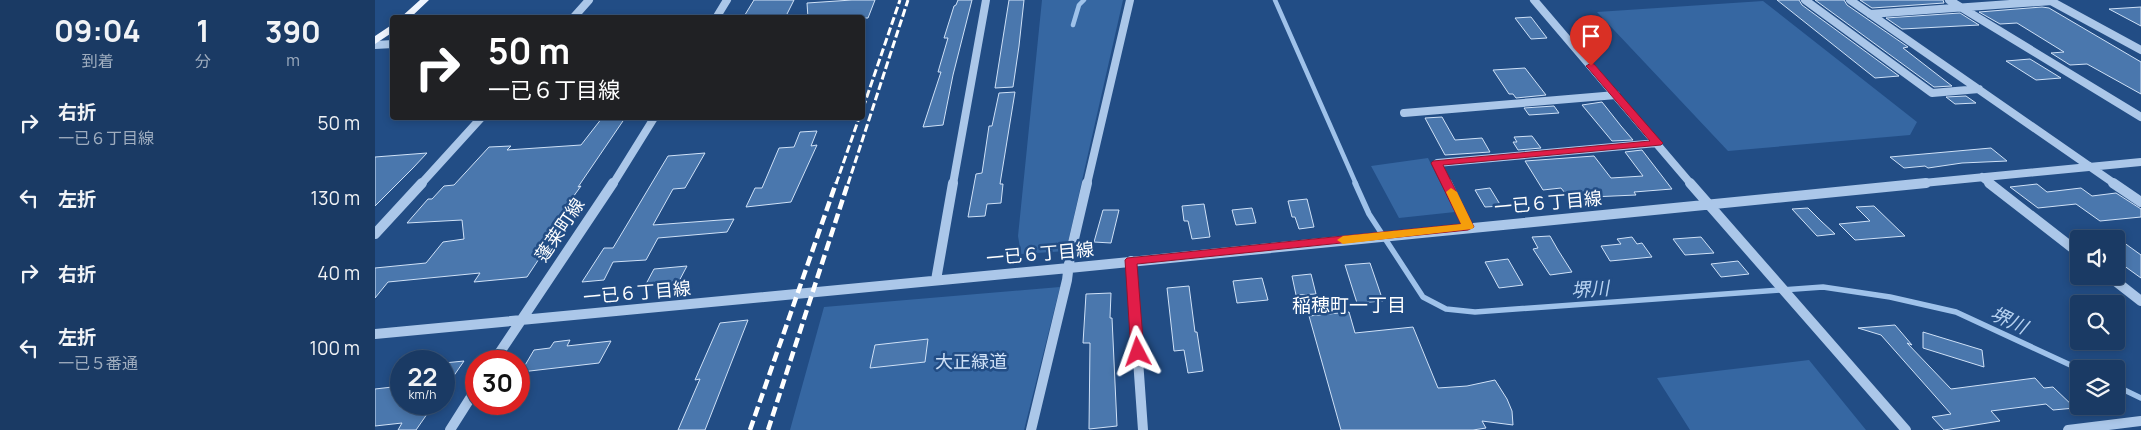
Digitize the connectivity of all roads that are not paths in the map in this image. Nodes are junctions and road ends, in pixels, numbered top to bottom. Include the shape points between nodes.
1 (425, 0) edge
2 (589, 0) edge
3 (727, 0) edge
4 (986, 0) edge
5 (1130, 0) edge
6 (1534, 0) edge
7 (1805, 0) edge
8 (1850, 0) edge
9 (1949, 0) edge
10 (2050, 1) edge
11 (1961, 7) junction
12 (1870, 14) junction
13 (408, 15) edge
14 (576, 15) edge
15 (718, 15) edge
16 (390, 29) edge
17 (375, 41) edge
18 (390, 44) edge
19 (375, 45) edge
20 (2141, 50) edge
21 (1979, 89) junction
22 (1617, 96) junction
23 (1404, 114) dead end
24 (2141, 117) edge
25 (479, 120) edge
26 (653, 120) edge
27 (1657, 143) junction
28 (2141, 162) edge
29 (2089, 167) junction
30 (1982, 177) junction
31 (2141, 202) edge
32 (1708, 204) junction
33 (1468, 227) junction
34 (375, 234) edge
35 (2070, 246) edge
36 (1131, 260) junction
37 (1069, 268) junction
38 (935, 280) junction
39 (2121, 285) edge
40 (2141, 301) edge
41 (521, 320) junction
42 (375, 334) edge
43 (502, 350) edge
44 (465, 406) edge
45 (2141, 421) edge
46 (450, 430) edge
47 (1031, 430) edge
48 (1143, 430) edge
49 (1907, 430) edge
50 (2068, 430) edge

1 - 13 main road
2 - 14 street
3 - 15 street
4 - 38 street
5 - 37 street
6 - 22 street
7 - 21 street via 1932,93
8 - 12 street
9 - 11 street
10 - 11 street
10 - 20 street
11 - 12 street
11 - 24 street
12 - 21 street
16 - 17 main road
18 - 19 street
21 - 29 street
22 - 23 street
22 - 27 street
25 - 34 street
26 - 41 street, 蓬莱町線
27 - 32 street
27 - 33 street via 1437,163
28 - 29 street, 一已６丁目線
29 - 30 street, 一已６丁目線
29 - 31 street
30 - 32 street, 一已６丁目線
30 - 35 street
32 - 33 street, 一已６丁目線
32 - 49 street
33 - 36 street, 一已６丁目線
36 - 37 street, 一已６丁目線
36 - 48 street
37 - 38 street, 一已６丁目線
37 - 47 street
38 - 41 street, 一已６丁目線
39 - 40 street
41 - 42 street, 一已６丁目線
41 - 43 street, 蓬莱町線
44 - 46 street
45 - 50 street

